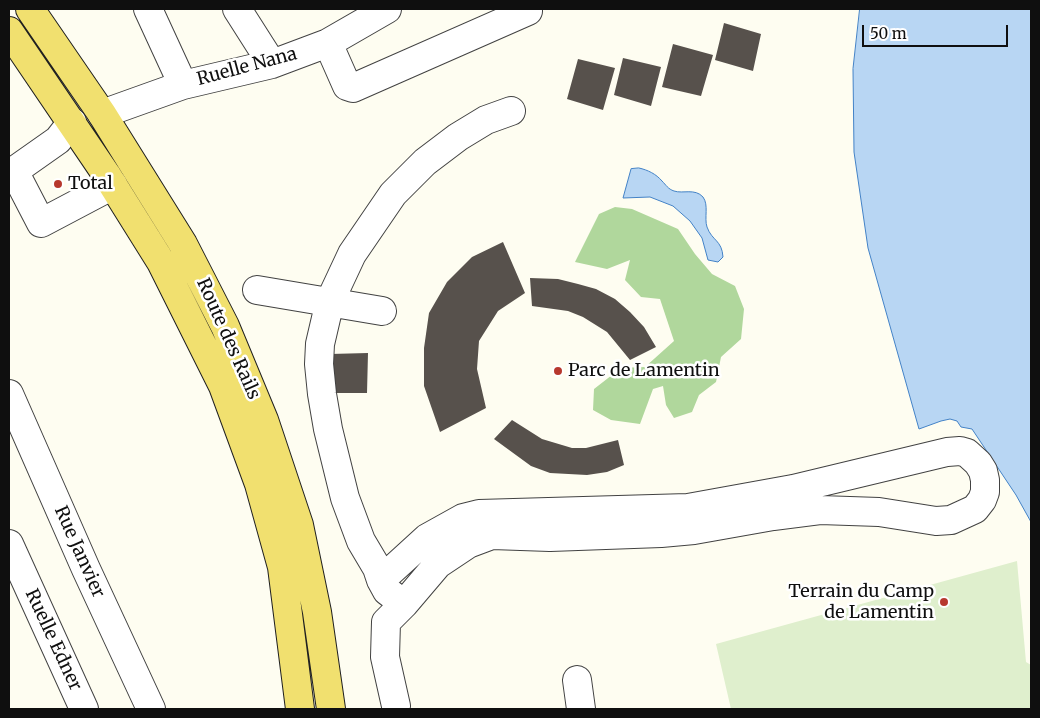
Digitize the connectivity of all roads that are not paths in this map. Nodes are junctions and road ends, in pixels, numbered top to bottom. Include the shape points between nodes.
1 (30, 9) edge
2 (148, 9) edge
3 (237, 9) edge
4 (387, 9) edge
5 (528, 11) dead end
6 (9, 31) edge
7 (328, 43) junction
8 (272, 64) junction
9 (183, 85) junction
10 (511, 111) dead end
11 (102, 114) junction
12 (72, 122) junction
13 (113, 185) junction
14 (257, 290) dead end
15 (330, 301) junction
16 (382, 311) dead end
17 (9, 394) edge
18 (9, 544) edge
19 (381, 580) junction
20 (404, 604) junction
21 (577, 680) dead end
22 (396, 706) dead end
23 (84, 709) edge
24 (151, 709) edge
25 (300, 709) edge
26 (331, 709) edge
27 (581, 709) edge

1 - 11 main road, Route des Rails
2 - 9 street
3 - 8 street
4 - 7 street, Ruelle Nana
5 - 7 street via 353,88 347,86
6 - 12 main road, Route des Rails
7 - 8 street, Ruelle Nana
8 - 9 street, Ruelle Nana
9 - 11 street, Ruelle Nana
10 - 15 street via 486,120 458,137 425,162 392,194 352,254
11 - 26 main road, Route des Rails via 183,244 225,326 264,420 299,525 318,612
12 - 13 main road, Route des Rails
12 - 13 street via 58,140 14,171 41,223
13 - 25 main road, Route des Rails via 165,271 223,386 239,426 282,567
14 - 15 street
15 - 16 street
15 - 19 street via 319,364 328,429 345,498 361,541
17 - 24 street, Rue Janvier
18 - 23 street, Ruelle Edner
19 - 20 street via 388,591
19 - 20 street via 427,538 463,518 479,514 688,508 793,490 947,452 967,453 983,471 985,492 982,500 975,509 951,520 820,510 694,530 492,536 468,544 438,564
20 - 22 street via 386,622 385,657
21 - 27 street

